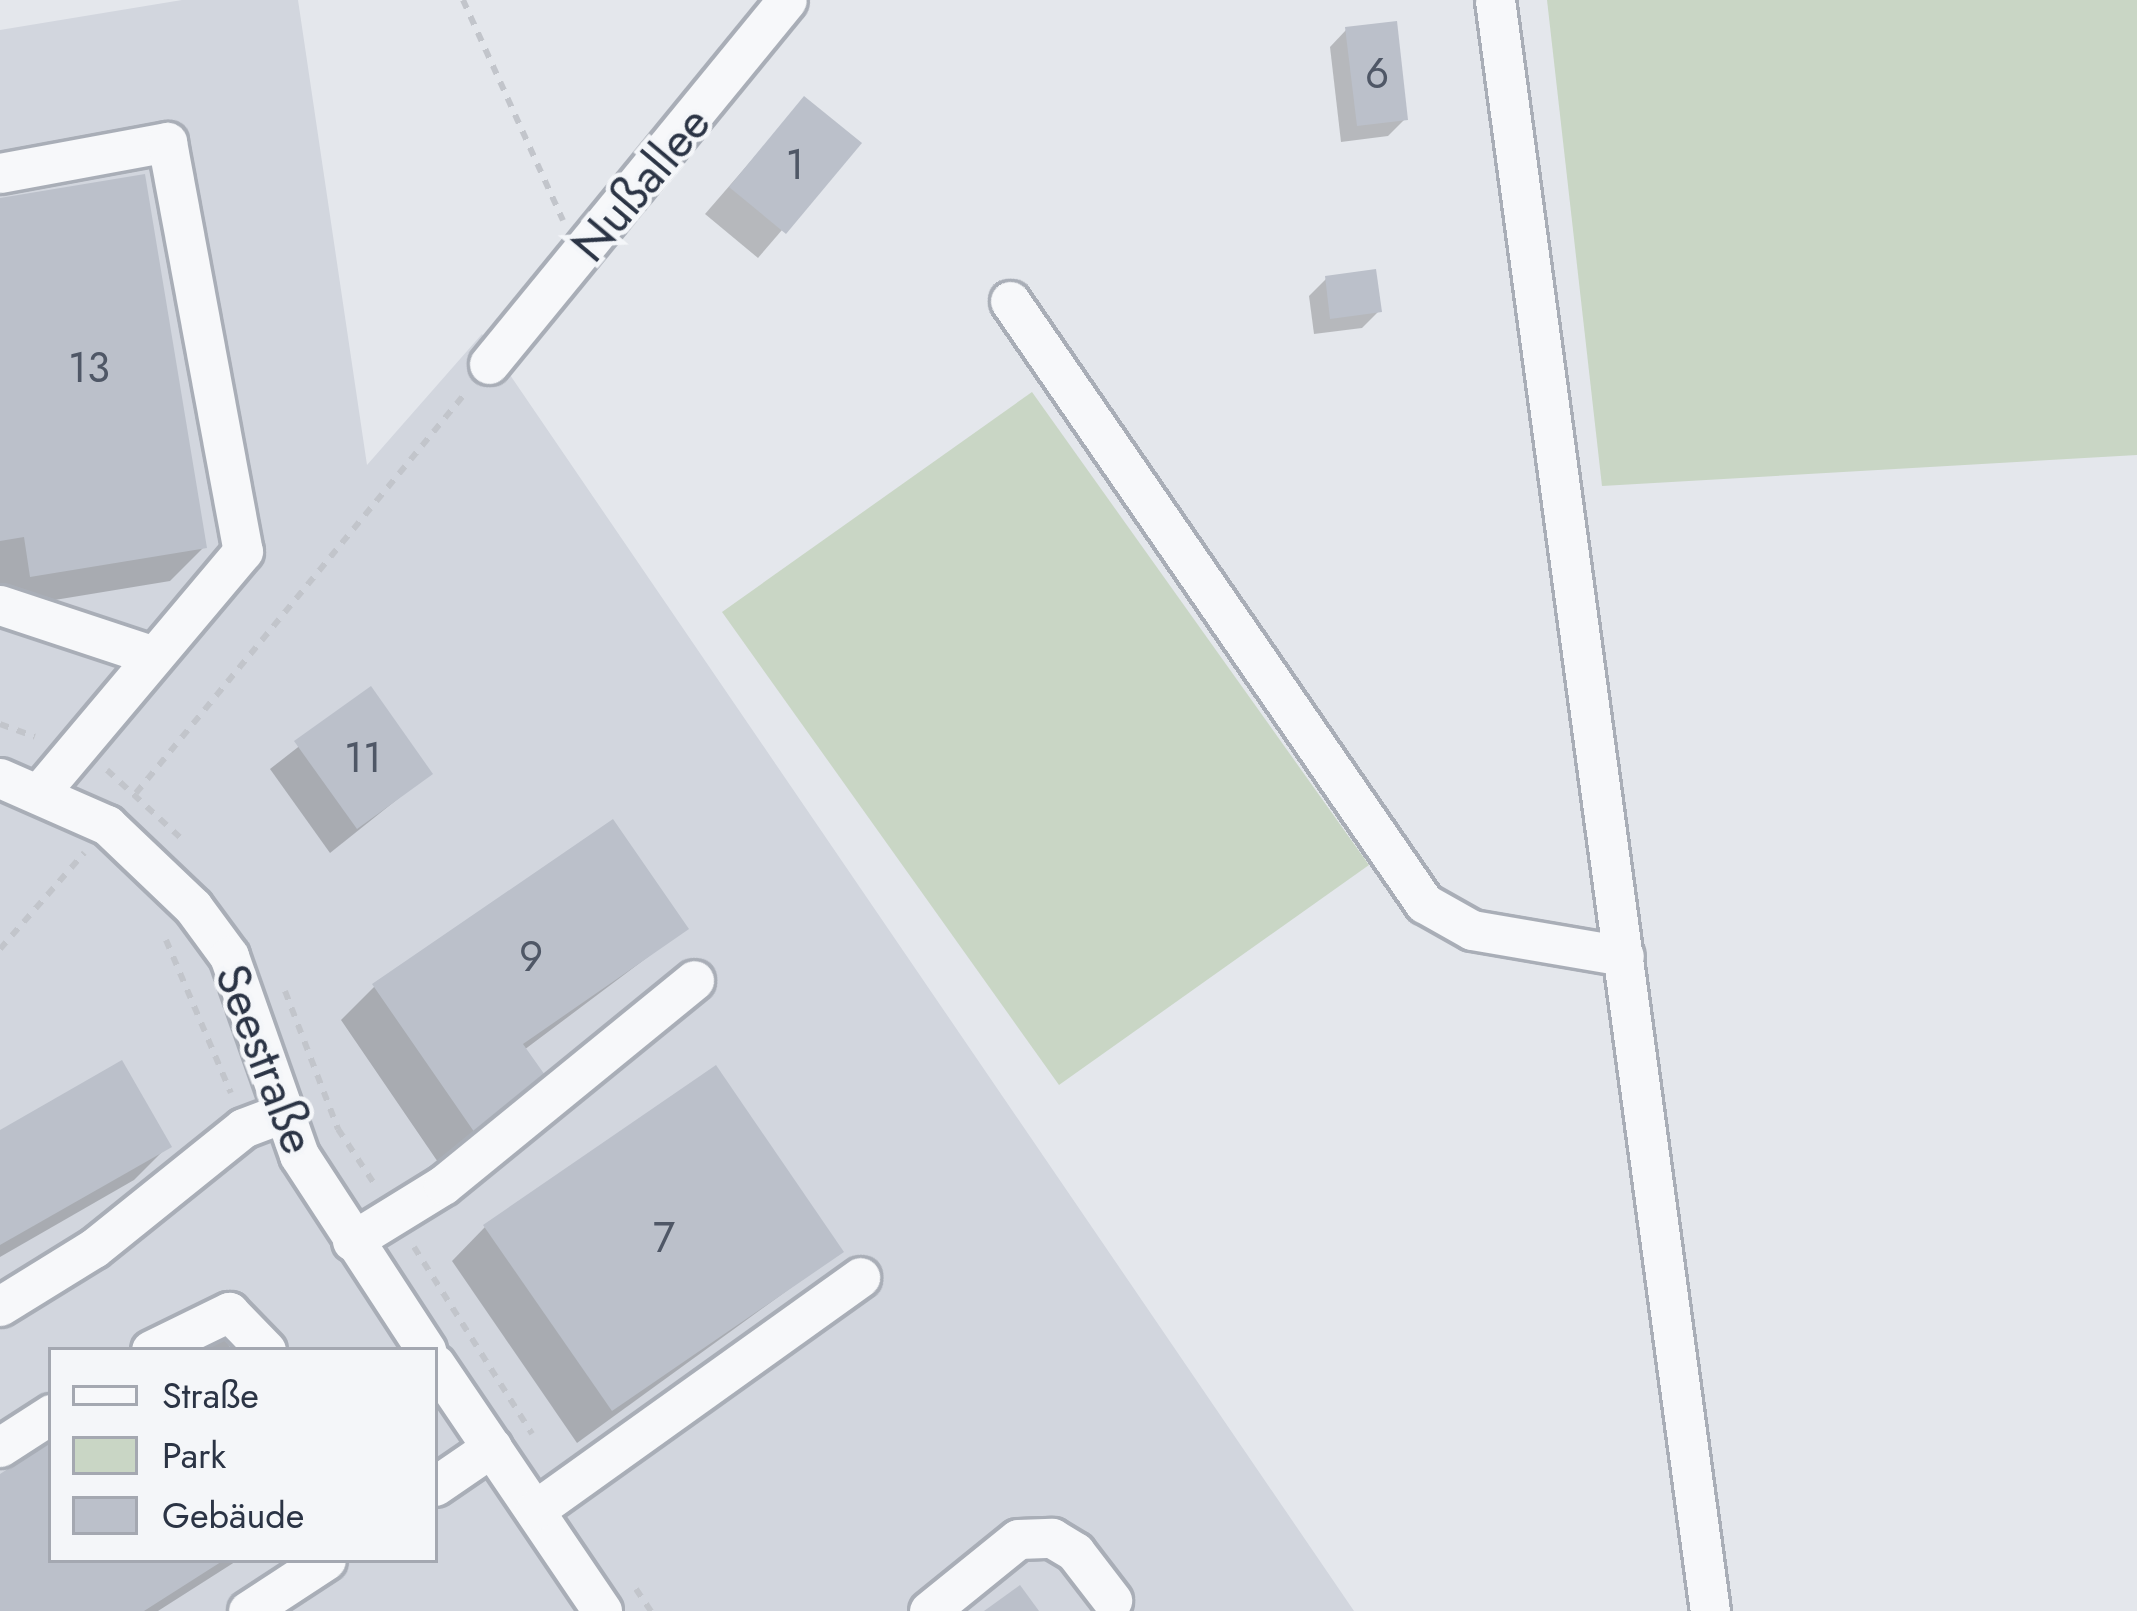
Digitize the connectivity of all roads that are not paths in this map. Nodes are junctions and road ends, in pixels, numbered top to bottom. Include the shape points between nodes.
1 (787, 0) edge
2 (1495, 0) edge
3 (0, 173) edge
4 (1010, 301) dead end
5 (489, 364) road end
6 (0, 605) edge
7 (151, 655) junction
8 (0, 778) edge
9 (40, 793) junction
10 (1624, 956) junction
11 (694, 980) dead end
12 (283, 1113) junction
13 (352, 1241) junction
14 (860, 1277) dead end
15 (0, 1306) edge
16 (157, 1347) edge
17 (263, 1347) edge
18 (424, 1347) edge
19 (438, 1368) edge
20 (48, 1416) edge
21 (0, 1447) edge
22 (492, 1447) junction
23 (438, 1484) edge
24 (535, 1510) junction
25 (321, 1563) edge
26 (1112, 1600) dead end
27 (248, 1611) edge
28 (602, 1611) edge
29 (929, 1611) edge
30 (1710, 1611) edge

1 - 5 street, Nußallee
2 - 10 street
3 - 7 street via 167,142 243,551
4 - 10 street via 1424,903 1472,930
6 - 7 street
7 - 9 street via 67,749
8 - 9 street, Seestraße
9 - 12 street, Seestraße via 107,825 229,956
10 - 30 street
11 - 13 street
12 - 13 street, Seestraße
12 - 15 street via 243,1128 94,1248
13 - 18 street, Seestraße
14 - 24 street
16 - 17 street via 229,1312
19 - 22 street
20 - 21 street
22 - 23 street
22 - 24 street
24 - 28 street
25 - 27 street
26 - 29 street via 1075,1552 1052,1538 1018,1539

